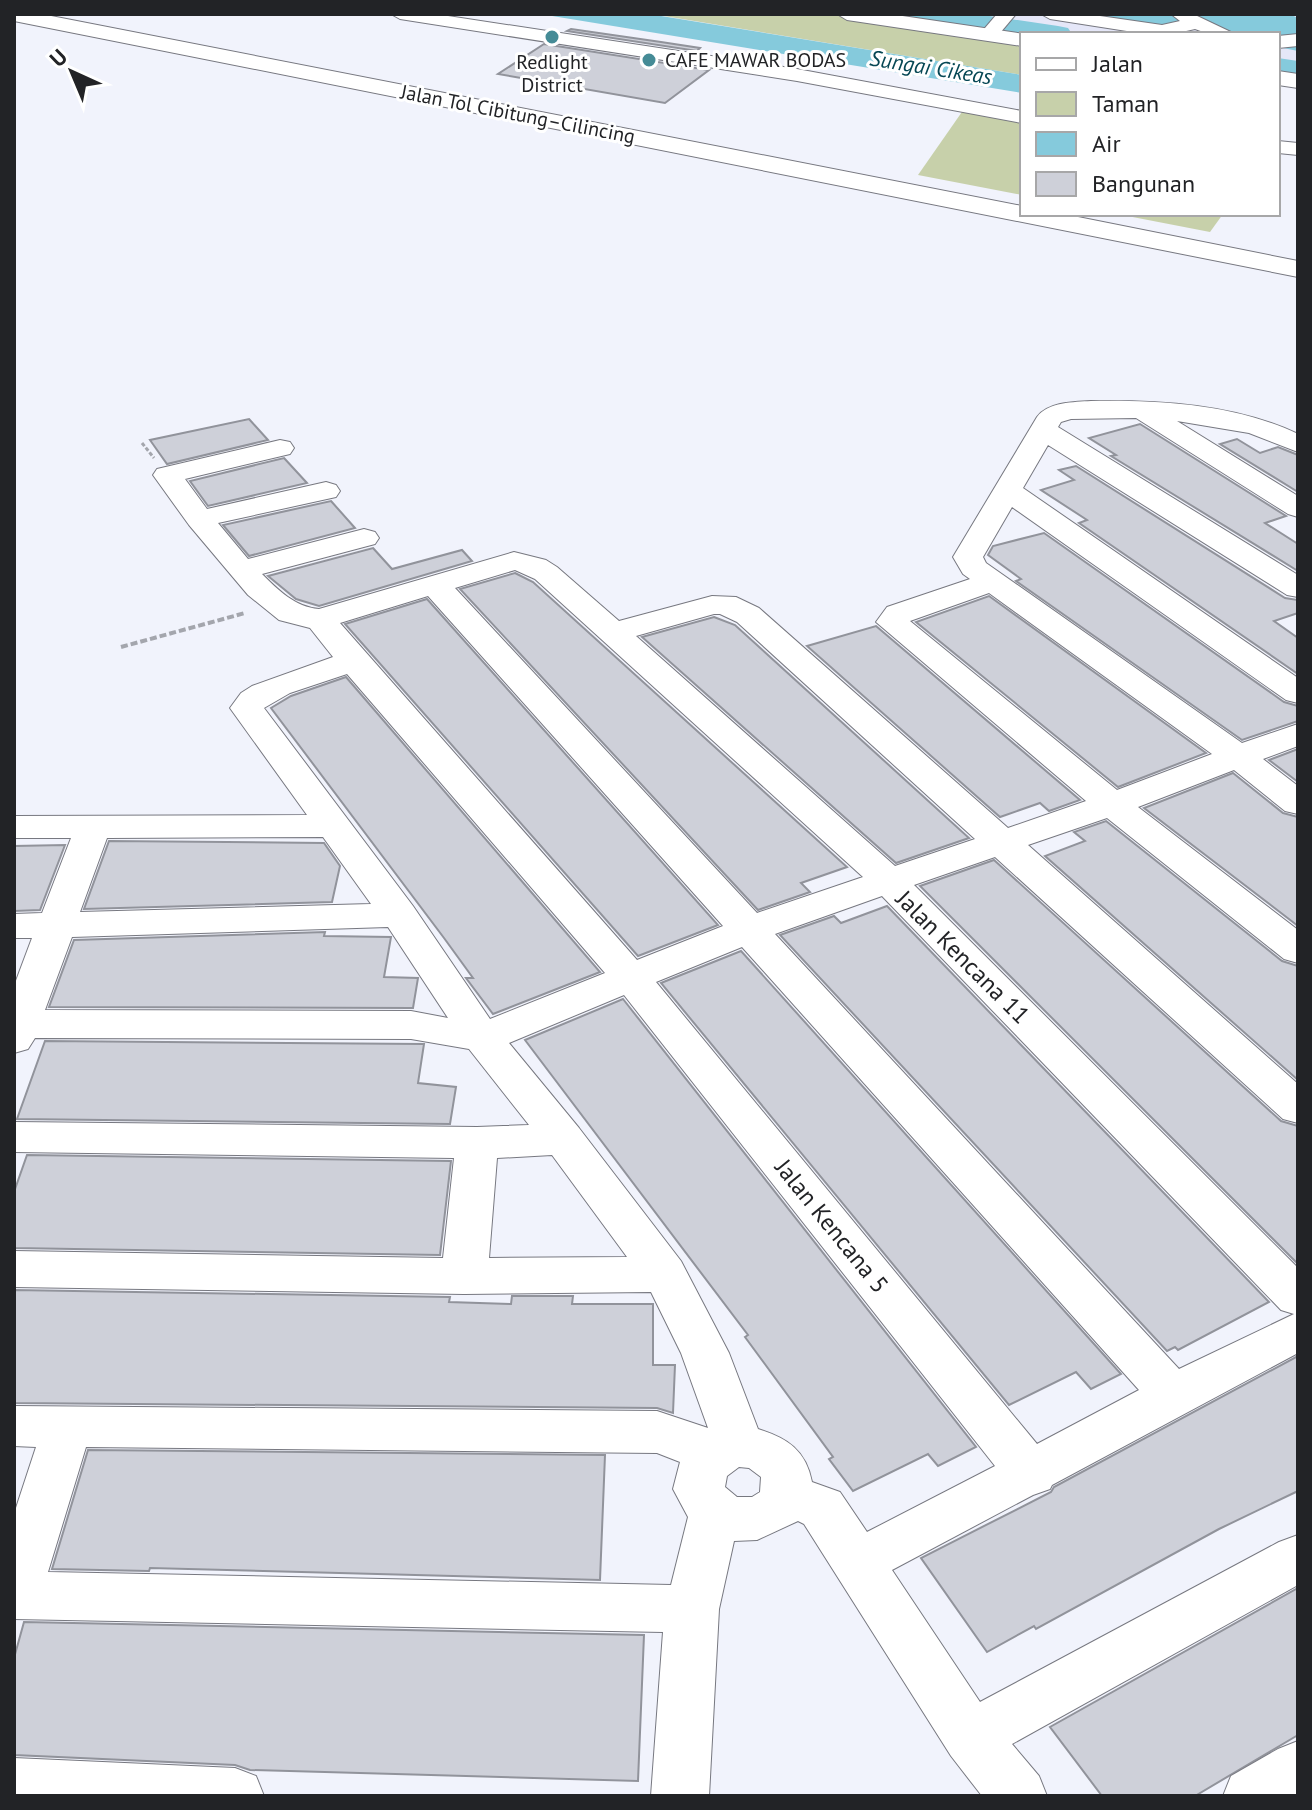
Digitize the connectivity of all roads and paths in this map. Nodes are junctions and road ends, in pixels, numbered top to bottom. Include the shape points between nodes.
1 (83, 14) edge
2 (400, 14) edge
3 (847, 14) edge
4 (1050, 14) edge
5 (1219, 14) edge
6 (14, 15) edge
7 (1189, 18) edge
8 (999, 24) edge
9 (1086, 28) edge
10 (1221, 32) edge
11 (1020, 39) edge
12 (647, 51) junction
13 (620, 66) dead end
14 (1020, 117) edge
15 (1020, 195) edge
16 (1020, 213) edge
17 (1033, 216) edge
18 (1127, 216) edge
19 (1298, 249) edge
20 (1298, 269) edge
21 (1142, 412) junction
22 (1045, 431) junction
23 (1298, 444) edge
24 (280, 448) dead end
25 (326, 491) dead end
26 (1008, 491) junction
27 (1298, 508) edge
28 (199, 519) junction
29 (364, 538) dead end
30 (244, 569) junction
31 (993, 582) junction
32 (434, 584) junction
33 (1298, 588) edge
34 (277, 604) junction
35 (320, 619) junction
36 (613, 633) junction
37 (121, 647) dead end
38 (353, 661) junction
39 (1298, 693) edge
40 (1298, 734) edge
41 (1237, 756) junction
42 (1298, 803) edge
43 (1112, 804) junction
44 (334, 826) junction
45 (14, 827) edge
46 (93, 827) junction
47 (1002, 841) junction
48 (887, 879) junction
49 (399, 915) junction
50 (14, 926) edge
51 (56, 927) junction
52 (750, 929) junction
53 (1298, 950) edge
54 (631, 978) junction
55 (16, 1029) edge
56 (482, 1038) junction
57 (1298, 1108) edge
58 (14, 1137) edge
59 (564, 1139) junction
60 (477, 1143) junction
61 (14, 1269) edge
62 (665, 1274) junction
63 (464, 1276) junction
64 (1298, 1297) edge
65 (1298, 1331) edge
66 (1172, 1394) junction
67 (14, 1426) edge
68 (68, 1426) junction
69 (726, 1450) junction
70 (1032, 1474) junction
71 (786, 1494) junction
72 (715, 1513) junction
73 (1298, 1558) edge
74 (857, 1563) junction
75 (14, 1594) edge
76 (692, 1609) junction
77 (971, 1737) junction
78 (1298, 1768) edge
79 (14, 1786) edge
80 (235, 1796) edge
81 (680, 1796) edge
82 (1018, 1796) edge
83 (1252, 1796) edge

1 - 15 main road, Jalan Tol Cibitung–Cilincing
2 - 12 street
3 - 8 main road
4 - 9 street
5 - 7 street
6 - 16 main road, Jalan Tol Cibitung–Cilincing
7 - 9 street via 1162,31
7 - 10 street
8 - 11 main road
12 - 13 street
12 - 14 street
17 - 20 main road, Jalan Tol Cibitung–Cilincing
18 - 19 main road
21 - 22 street via 1069,409 1051,417
21 - 23 street via 1241,423
21 - 27 street
22 - 26 street
22 - 33 street
24 - 28 street via 167,475
25 - 28 street
26 - 31 street via 968,557
26 - 39 street
28 - 30 street
29 - 30 street
30 - 34 street
31 - 41 street
31 - 43 street via 898,614 892,622
32 - 35 street
32 - 36 street, Jalan Kencana 11 via 525,562 546,573
32 - 52 street
34 - 35 street via 303,618
34 - 37 path
35 - 38 street, Jalan Kencana 5
36 - 47 street via 712,605 739,610
36 - 48 street, Jalan Kencana 11
38 - 44 street via 264,693 247,708
38 - 54 street, Jalan Kencana 5
40 - 41 street
41 - 42 street
41 - 43 street
43 - 47 street
43 - 53 street
44 - 46 street
44 - 49 street
45 - 46 street
46 - 51 street
47 - 48 street
47 - 57 street
48 - 52 street
48 - 64 street, Jalan Kencana 11
49 - 51 street
49 - 56 street
50 - 51 street
51 - 55 street
52 - 54 street
52 - 66 street
54 - 56 street
54 - 70 street, Jalan Kencana 5
55 - 56 street via 411,1025
56 - 59 street
58 - 60 street
59 - 60 street
59 - 62 street
60 - 63 street
61 - 63 street
62 - 63 street
62 - 69 street via 705,1353
65 - 66 street
66 - 70 street
67 - 68 street
68 - 69 street via 657,1432
68 - 75 street
69 - 71 street via 767,1452 785,1470
69 - 72 street via 704,1465 699,1489
70 - 74 street
71 - 72 street via 780,1506 756,1520
71 - 74 street via 822,1508
72 - 76 street
73 - 77 street
74 - 77 street
75 - 76 street
76 - 81 street
77 - 82 street
78 - 83 street
79 - 80 street

